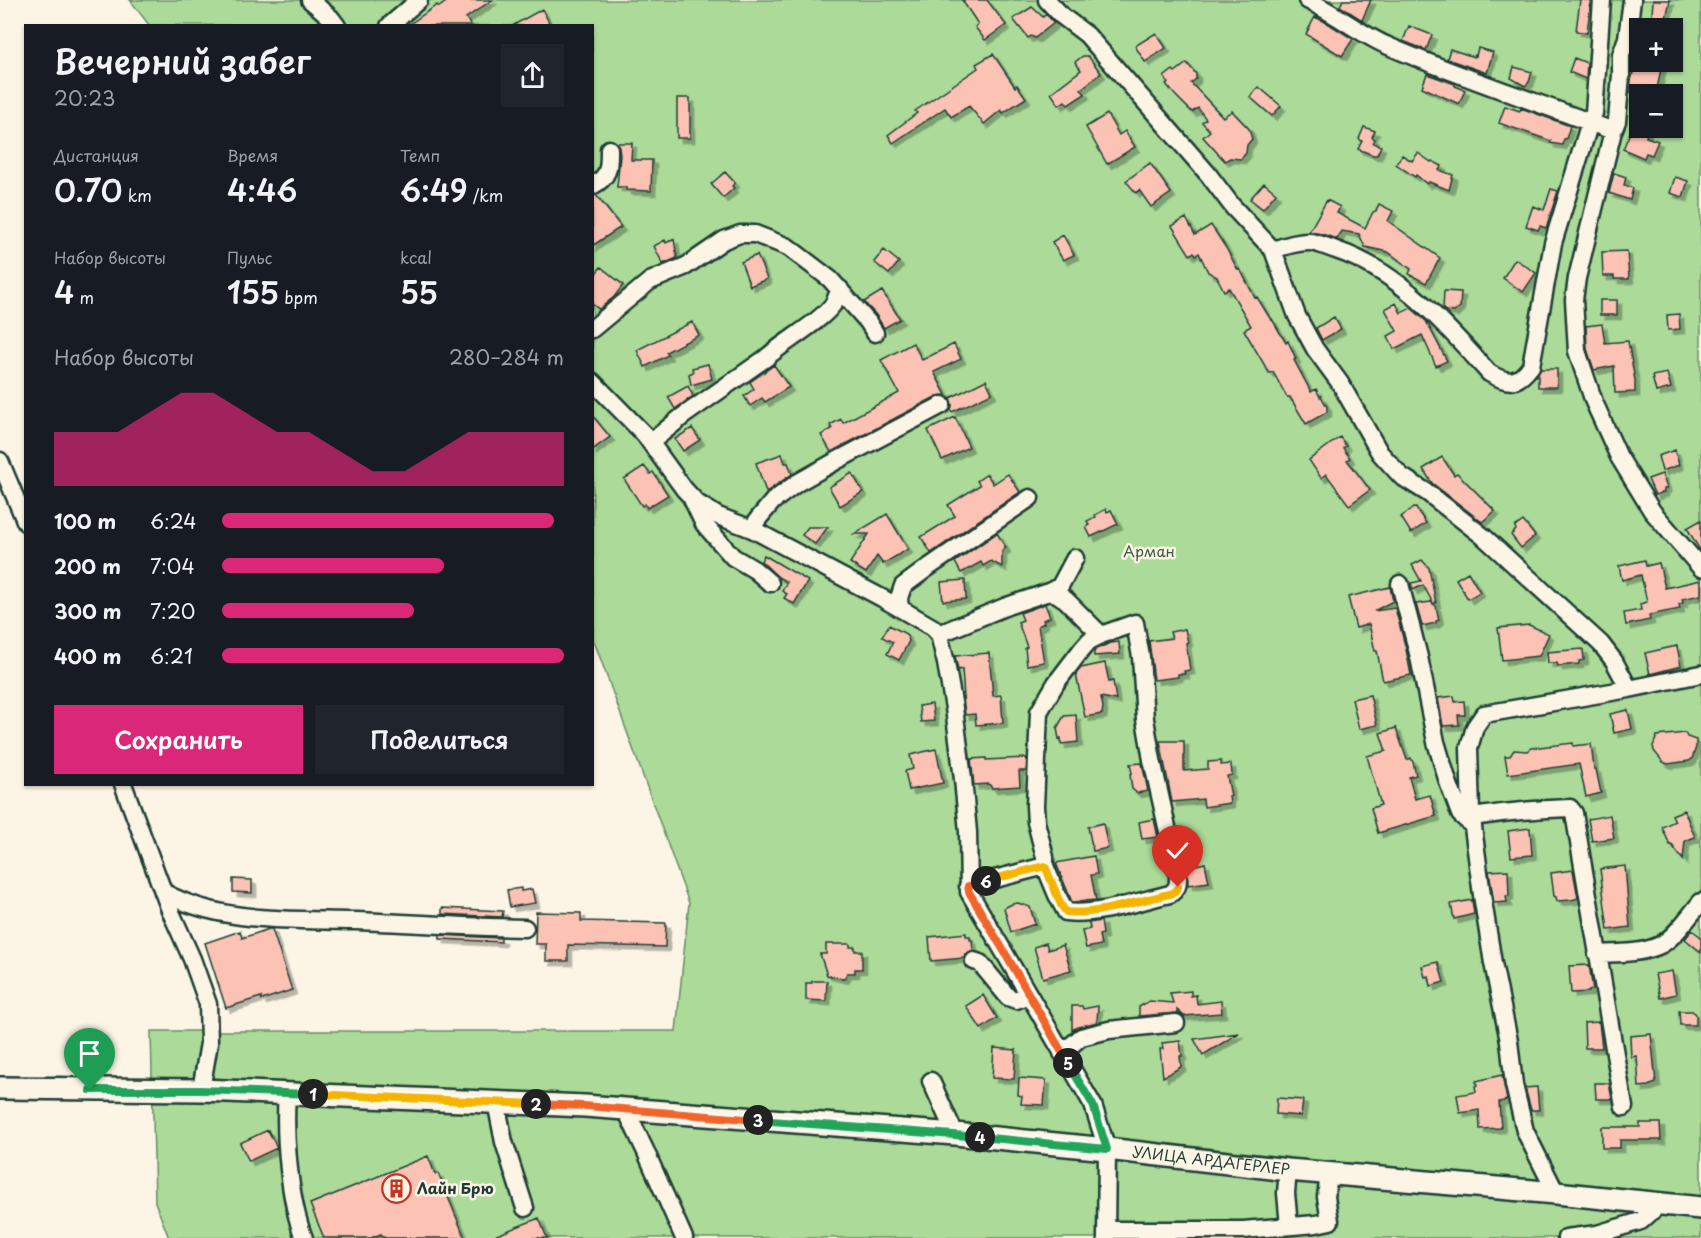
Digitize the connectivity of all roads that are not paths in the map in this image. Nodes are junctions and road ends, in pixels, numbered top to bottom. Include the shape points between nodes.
1 (310, 0) edge
2 (418, 0) edge
3 (1047, 0) edge
4 (1307, 0) edge
5 (1602, 0) edge
6 (1632, 0) edge
7 (329, 13) edge
8 (391, 24) edge
9 (1590, 122) junction
10 (1613, 131) junction
11 (609, 149) dead end
12 (594, 185) edge
13 (1273, 250) junction
14 (840, 289) junction
15 (594, 327) edge
16 (875, 333) dead end
17 (594, 383) edge
18 (942, 405) dead end
19 (651, 442) junction
20 (0, 460) edge
21 (6, 493) edge
22 (690, 496) junction
23 (1030, 498) dead end
24 (24, 520) edge
25 (752, 529) junction
26 (1075, 558) dead end
27 (1701, 568) edge
28 (770, 583) dead end
29 (1400, 584) dead end
30 (1049, 592) junction
31 (900, 608) junction
32 (939, 634) junction
33 (1101, 635) junction
34 (1701, 674) edge
35 (1629, 689) junction
36 (124, 786) edge
37 (1472, 822) junction
38 (1045, 866) junction
39 (968, 886) junction
40 (163, 892) junction
41 (1701, 902) edge
42 (525, 928) dead end
43 (1597, 954) junction
44 (974, 961) dead end
45 (1028, 995) junction
46 (1176, 1023) dead end
47 (1062, 1053) junction
48 (930, 1081) dead end
49 (0, 1088) edge
50 (201, 1090) junction
51 (287, 1094) junction
52 (496, 1102) junction
53 (1624, 1107) dead end
54 (626, 1110) junction
55 (955, 1134) junction
56 (1107, 1149) junction
57 (1287, 1170) junction
58 (1329, 1174) junction
59 (1556, 1192) junction
60 (1661, 1203) junction
61 (525, 1208) dead end
62 (1701, 1208) edge
63 (1289, 1226) junction
64 (1107, 1234) edge
65 (304, 1238) edge
66 (684, 1238) edge
67 (1566, 1238) edge

1 - 7 street
2 - 8 street
3 - 13 street via 1087,35
4 - 9 street via 1383,44
5 - 9 street via 1594,112
6 - 10 street
9 - 10 street
9 - 13 street via 1553,243 1531,366 1518,379 1510,382 1489,373 1434,314 1372,266 1311,242
10 - 27 street via 1577,279 1577,351 1594,402 1620,457 1652,511
11 - 12 street via 606,177
13 - 35 street via 1297,316 1380,453 1401,476 1484,537 1601,644
14 - 15 street via 788,247 755,234 740,234 686,266 650,281
14 - 16 street
14 - 19 street via 825,313
17 - 19 street
18 - 25 street via 797,483 773,501
19 - 22 street
20 - 21 street
21 - 24 street
22 - 25 street via 718,516
22 - 28 street via 704,524 734,557
23 - 31 street via 903,586
25 - 31 street
26 - 30 street via 1060,586
29 - 37 street via 1448,782 1460,814
30 - 32 street
30 - 33 street via 1066,600
31 - 32 street
32 - 39 street via 963,779
33 - 38 street via 1082,649 1040,712 1035,806
33 - 38 street via 1135,623 1147,729 1178,887 1170,894 1095,911 1066,912
34 - 35 street
35 - 37 street via 1484,714 1469,748
36 - 40 street
37 - 43 street via 1498,813 1570,808 1574,813
37 - 59 street via 1514,1085 1525,1131
38 - 39 street
39 - 45 street
40 - 42 street via 225,914
40 - 50 street via 208,1004 209,1043
41 - 43 street via 1660,946
43 - 53 street
44 - 45 street via 1008,997 1016,1000
45 - 47 street
46 - 47 street via 1109,1029 1081,1037
47 - 56 street via 1093,1105
48 - 55 street
49 - 50 main road, УЛИЦА АРДАГЕРЛЕР
50 - 51 main road, УЛИЦА АРДАГЕРЛЕР
51 - 52 main road, УЛИЦА АРДАГЕРЛЕР
51 - 65 street via 291,1179
52 - 54 main road, УЛИЦА АРДАГЕРЛЕР
52 - 61 street
54 - 55 main road, УЛИЦА АРДАГЕРЛЕР
54 - 66 street
55 - 56 main road, УЛИЦА АРДАГЕРЛЕР
56 - 57 main road, УЛИЦА АРДАГЕРЛЕР
56 - 64 street
57 - 58 main road, УЛИЦА АРДАГЕРЛЕР
57 - 63 street
58 - 59 main road, УЛИЦА АРДАГЕРЛЕР
58 - 63 street via 1326,1197 1330,1221
59 - 60 main road, УЛИЦА АРДАГЕРЛЕР
60 - 62 main road, УЛИЦА АРДАГЕРЛЕР
60 - 67 street via 1641,1221
63 - 64 street

